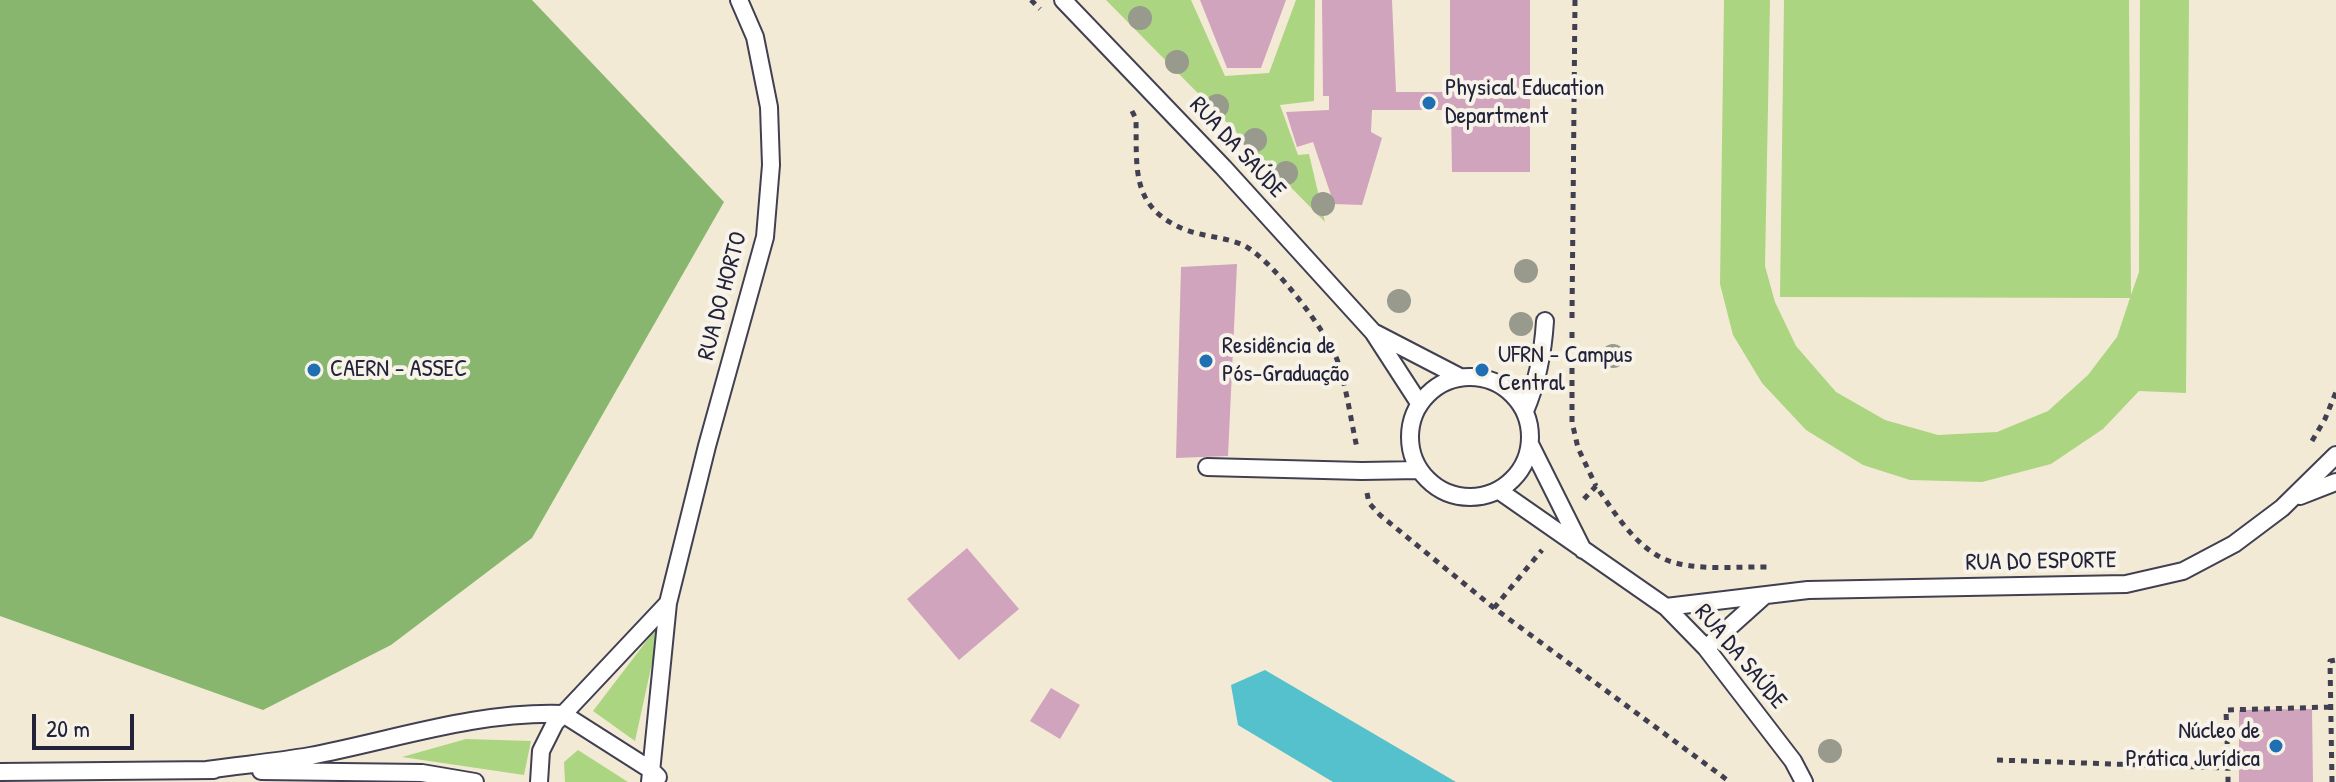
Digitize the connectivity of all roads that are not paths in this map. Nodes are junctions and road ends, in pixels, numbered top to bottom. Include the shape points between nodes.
1 (739, 0) edge
2 (1063, 0) edge
3 (1545, 321) dead end
4 (1373, 332) junction
5 (1460, 377) junction
6 (1419, 403) junction
7 (1525, 411) junction
8 (1530, 444) junction
9 (2336, 455) edge
10 (1207, 467) dead end
11 (1419, 470) junction
12 (2336, 482) edge
13 (1498, 490) junction
14 (2295, 498) junction
15 (1583, 551) junction
16 (1764, 596) junction
17 (668, 603) junction
18 (1666, 607) junction
19 (1706, 648) junction
20 (563, 714) junction
21 (207, 770) junction
22 (0, 772) edge
23 (654, 778) edge
24 (475, 782) edge
25 (539, 782) edge
26 (1804, 782) edge

1 - 17 lane, RUA DO HORTO via 755,37 769,107 765,237
2 - 4 lane, RUA DA SAÚDE
3 - 7 lane via 1542,358
4 - 5 lane, RUA DA SAÚDE
4 - 6 lane, RUA DA SAÚDE
5 - 6 lane via 1431,390
5 - 7 lane, RUA DA SAÚDE via 1492,380 1509,390
6 - 11 lane via 1409,437
7 - 8 lane
8 - 13 lane via 1524,463
8 - 15 lane
9 - 14 lane, RUA DO ESPORTE
10 - 11 lane
11 - 13 lane via 1446,492 1481,496
12 - 14 lane, RUA DO ESPORTE
13 - 15 lane, RUA DA SAÚDE
14 - 16 lane, RUA DO ESPORTE via 2234,544 2183,571 2126,584 1808,590
15 - 18 lane, RUA DA SAÚDE
16 - 18 lane, RUA DO ESPORTE
16 - 19 lane
17 - 20 lane, RUA DO HORTO
17 - 23 lane, RUA DO HORTO
18 - 19 lane, RUA DA SAÚDE
19 - 26 lane, RUA DA SAÚDE
20 - 21 lane via 440,726 309,756
20 - 23 lane
20 - 25 lane, RUA DO HORTO via 541,751
21 - 22 lane
21 - 24 lane via 422,773

